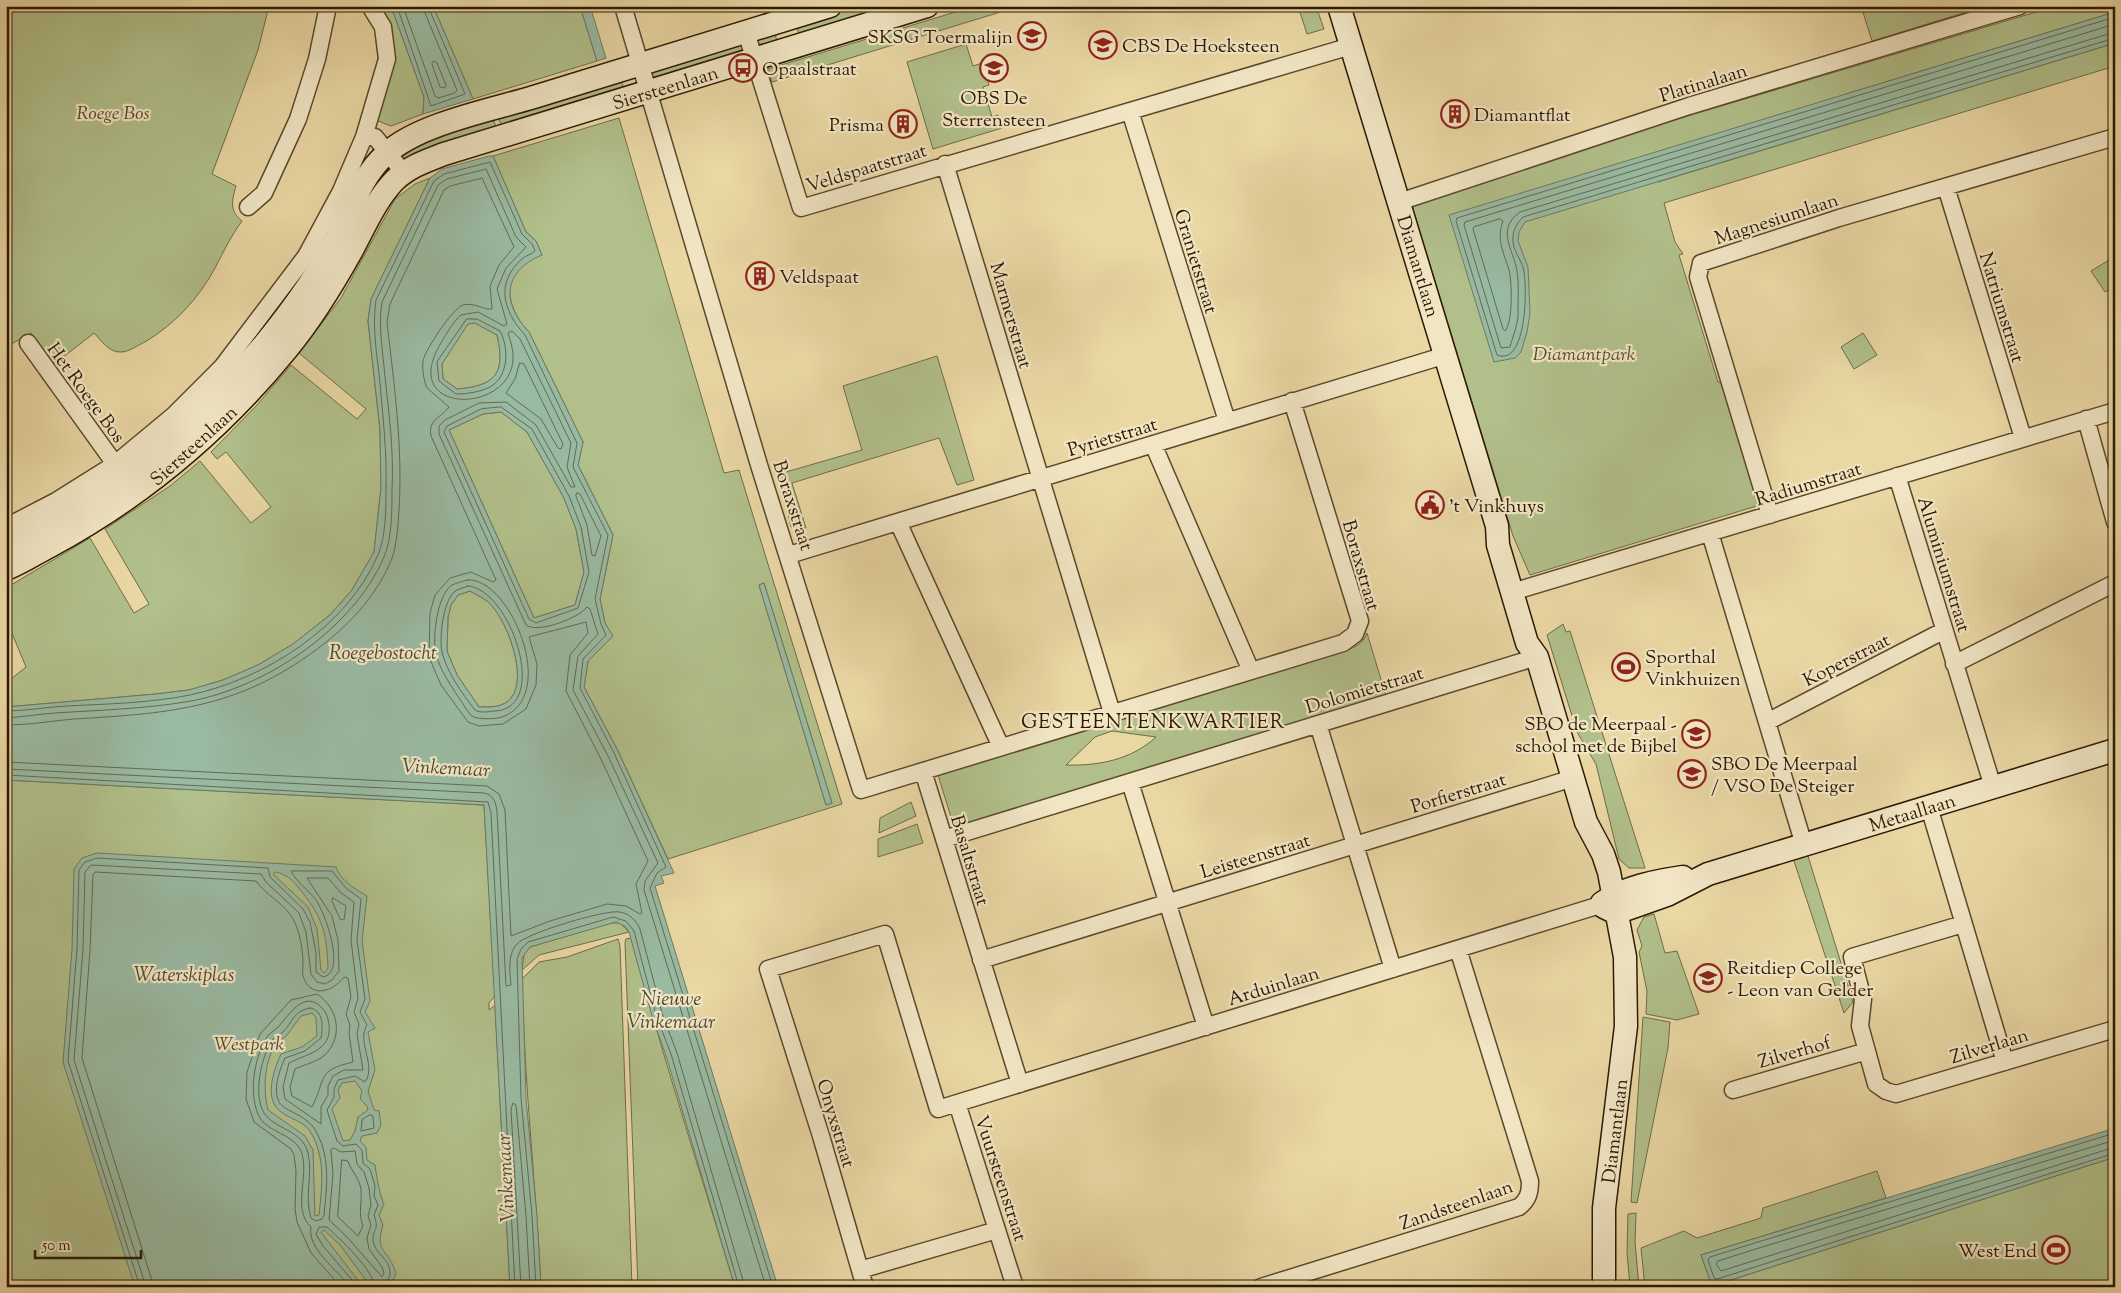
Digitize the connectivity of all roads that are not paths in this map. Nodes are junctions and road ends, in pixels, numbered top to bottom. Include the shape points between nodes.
1 (328, 6) edge
2 (370, 6) edge
3 (623, 6) edge
4 (830, 6) edge
5 (927, 6) edge
6 (1339, 6) edge
7 (2020, 6) edge
8 (746, 32) junction
9 (1351, 46) junction
10 (753, 60) junction
11 (641, 65) junction
12 (648, 91) junction
13 (1130, 111) junction
14 (364, 137) junction
15 (2115, 137) edge
16 (387, 153) junction
17 (945, 164) junction
18 (404, 173) junction
19 (1946, 187) junction
20 (1399, 202) junction
21 (248, 207) dead end
22 (322, 265) junction
23 (28, 343) dead end
24 (1446, 355) junction
25 (1292, 402) junction
26 (2115, 411) edge
27 (2086, 419) junction
28 (1226, 422) junction
29 (2023, 438) junction
30 (1153, 444) junction
31 (114, 464) junction
32 (1897, 476) junction
33 (1039, 479) junction
34 (1770, 515) junction
35 (898, 522) junction
36 (2115, 522) edge
37 (6, 527) edge
38 (1710, 533) junction
39 (6, 545) edge
40 (789, 555) junction
41 (7, 567) edge
42 (2115, 584) edge
43 (1518, 591) junction
44 (1943, 631) junction
45 (1537, 657) junction
46 (1954, 664) junction
47 (1251, 670) junction
48 (1112, 713) junction
49 (1767, 722) junction
50 (1318, 724) junction
51 (1001, 748) junction
52 (2115, 750) edge
53 (923, 772) junction
54 (1573, 778) junction
55 (1130, 782) junction
56 (1993, 788) junction
57 (1929, 807) junction
58 (944, 839) junction
59 (1355, 845) junction
60 (1804, 845) junction
61 (1167, 903) junction
62 (1610, 904) junction
63 (1963, 924) junction
64 (885, 934) joint
65 (1458, 949) junction
66 (982, 960) junction
67 (1393, 969) junction
68 (1206, 1027) junction
69 (2115, 1029) edge
70 (1867, 1051) junction
71 (2005, 1062) junction
72 (1020, 1084) junction
73 (1733, 1090) dead end
74 (957, 1103) junction
75 (997, 1230) junction
76 (860, 1270) junction
77 (1606, 1282) edge
78 (865, 1287) edge
79 (1015, 1287) edge
80 (1261, 1287) edge

1 - 21 street via 317,58 298,119 264,193
2 - 14 street, Siersteenlaan via 383,27 387,58
3 - 11 street, Boraxstraat
4 - 8 main road, Siersteenlaan
5 - 10 main road, Siersteenlaan
6 - 9 main road, Diamantlaan
7 - 20 street, Platinalaan via 1689,106
8 - 10 street, Veldspaatstraat
8 - 11 main road, Siersteenlaan
9 - 13 street, Veldspaatstraat
9 - 20 main road, Diamantlaan
10 - 12 main road, Siersteenlaan
10 - 17 street, Veldspaatstraat via 801,208
11 - 12 street, Boraxstraat
11 - 16 main road, Siersteenlaan via 428,130 405,140
12 - 18 main road, Siersteenlaan via 444,154
12 - 40 street, Boraxstraat
13 - 17 street, Veldspaatstraat
13 - 28 street, Granietstraat
14 - 16 street via 375,137
14 - 22 street, Siersteenlaan via 341,191
15 - 19 street, Magnesiumlaan
16 - 18 street
16 - 22 main road, Siersteenlaan via 373,167
17 - 33 street, Marmerstraat
18 - 22 main road, Siersteenlaan
19 - 29 street, Natriumstraat
19 - 34 street, Magnesiumlaan via 1701,263 1698,277
20 - 24 main road, Diamantlaan
22 - 31 street, Siersteenlaan via 174,415
22 - 39 main road, Siersteenlaan via 258,351 208,405 168,441 130,472 64,515
22 - 41 main road, Siersteenlaan via 325,298 242,401 142,489 92,523
23 - 31 street, Het Roege Bos
24 - 25 street, Pyrietstraat
24 - 43 main road, Diamantlaan via 1497,526 1508,541
25 - 28 street, Pyrietstraat
25 - 47 street, Boraxstraat via 1360,621 1355,634 1343,643
26 - 27 street, Radiumstraat
27 - 29 street, Radiumstraat
27 - 36 street
28 - 30 street, Pyrietstraat
29 - 32 street, Radiumstraat
30 - 33 street, Pyrietstraat
30 - 47 street
31 - 37 street, Siersteenlaan via 56,501
32 - 34 street, Radiumstraat
32 - 44 street, Aluminiumstraat
33 - 35 street, Pyrietstraat
33 - 48 street
34 - 38 street, Radiumstraat
35 - 40 street, Pyrietstraat
35 - 51 street
38 - 43 street, Radiumstraat
38 - 49 street
40 - 53 street, Boraxstraat via 862,790
42 - 46 street, Aluminiumstraat
43 - 45 main road, Diamantlaan via 1538,640
44 - 46 street, Aluminiumstraat
44 - 49 street, Koperstraat
45 - 50 street, Dolomietstraat
45 - 54 main road, Diamantlaan
46 - 56 street, Aluminiumstraat
47 - 48 street, Boraxstraat
48 - 51 street, Boraxstraat
49 - 60 street
50 - 55 street, Dolomietstraat
50 - 59 street
51 - 53 street, Boraxstraat
52 - 56 main road, Metaallaan
53 - 58 street, Basaltstraat
54 - 59 street, Porfierstraat
54 - 62 main road, Diamantlaan via 1586,822 1603,854
55 - 58 street, Dolomietstraat
55 - 61 street
56 - 57 main road, Metaallaan
57 - 60 main road, Metaallaan
57 - 63 street
58 - 66 street, Basaltstraat
59 - 61 street, Leisteenstraat
59 - 67 street
60 - 62 main road, Metaallaan via 1708,874 1667,895
61 - 66 street
61 - 68 street
62 - 65 street, Arduinlaan
62 - 77 main road, Diamantlaan via 1613,961 1625,991 1624,1041 1604,1208
63 - 70 street via 1852,957 1863,999 1860,1026
63 - 71 street
64 - 74 street, Vuursteenstraat via 938,1108
64 - 76 street, Onyxstraat via 768,969
65 - 67 street, Arduinlaan
65 - 80 street, Zandsteenlaan via 1530,1182 1526,1202 1519,1207
66 - 72 street, Basaltstraat
67 - 68 street, Arduinlaan
68 - 72 street, Arduinlaan
69 - 71 street, Zilverlaan
70 - 71 street, Zilverlaan via 1876,1084 1896,1094
70 - 73 street, Zilverhof
72 - 74 street, Arduinlaan
74 - 75 street, Vuursteenstraat
75 - 76 street
75 - 79 street, Vuursteenstraat
76 - 78 street

